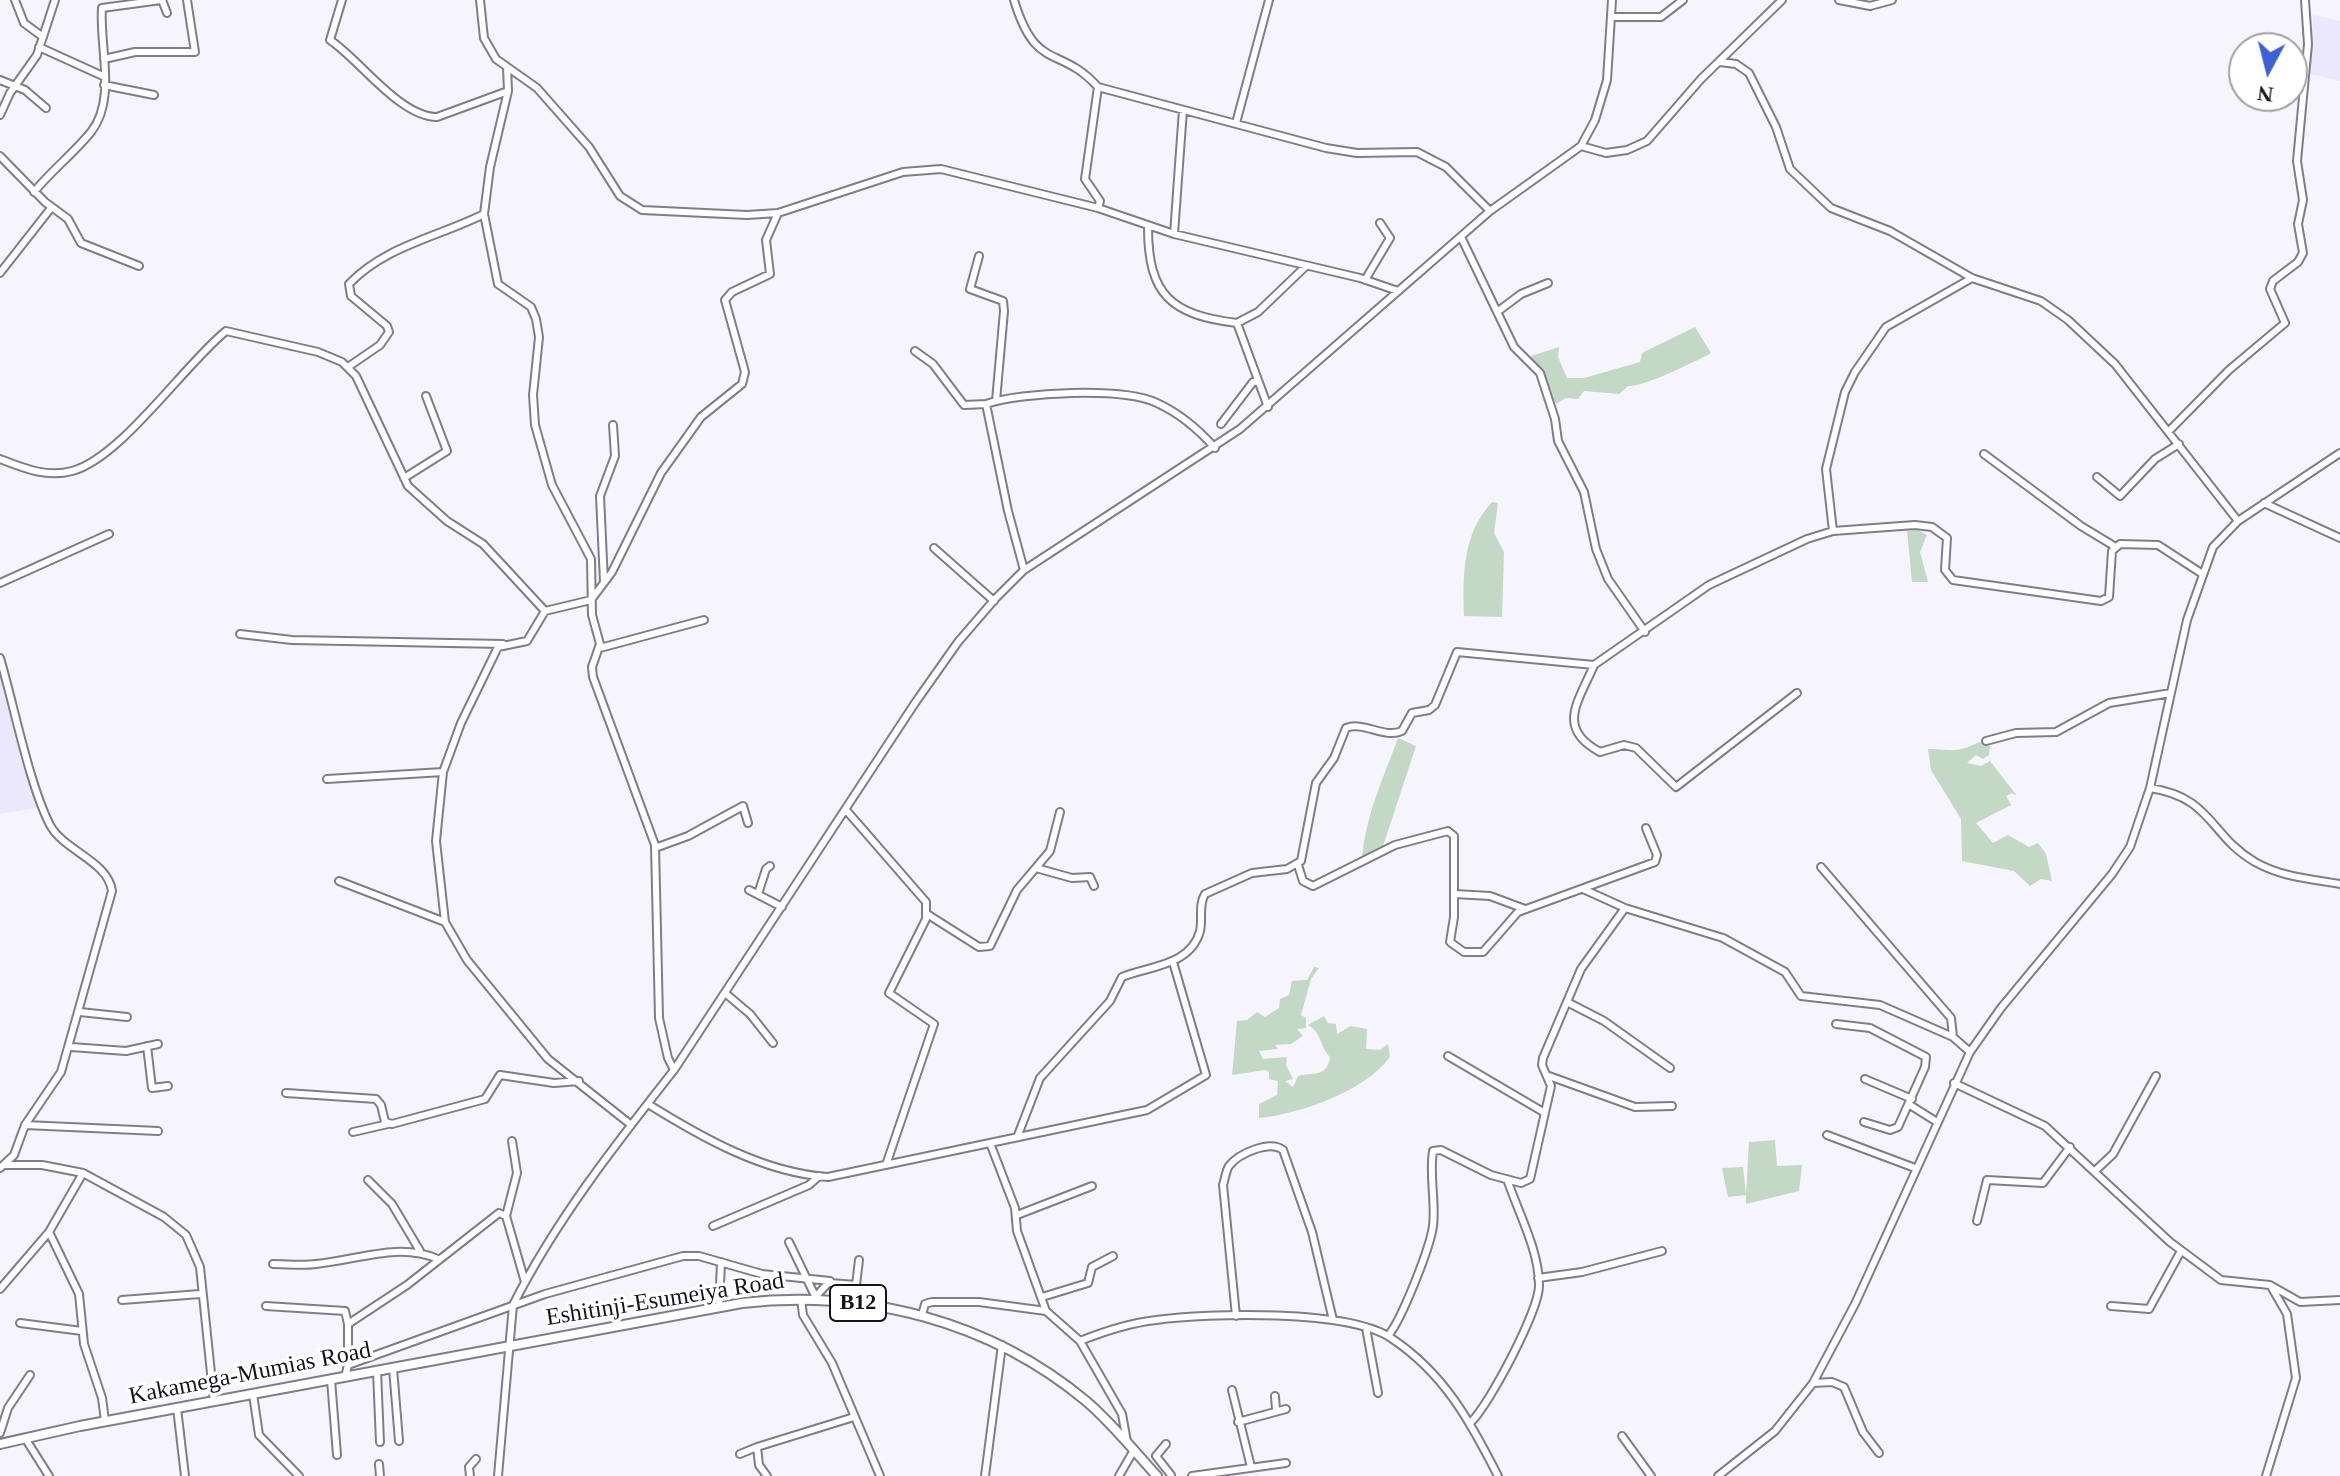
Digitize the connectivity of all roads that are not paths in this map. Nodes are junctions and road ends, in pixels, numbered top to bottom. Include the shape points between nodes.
1 (15, 0) edge
2 (55, 0) edge
3 (161, 0) edge
4 (187, 0) edge
5 (342, 0) edge
6 (480, 0) edge
7 (1014, 0) edge
8 (1269, 0) edge
9 (1612, 0) edge
10 (1683, 0) edge
11 (1782, 0) edge
12 (1839, 0) edge
13 (1892, 0) edge
14 (2305, 0) edge
15 (1880, 3) edge
16 (167, 13) dead end
17 (1611, 17) junction
18 (43, 37) junction
19 (39, 47) junction
20 (104, 59) junction
21 (1720, 62) junction
22 (507, 67) junction
23 (105, 77) junction
24 (0, 80) edge
25 (104, 85) junction
26 (15, 86) junction
27 (1098, 87) junction
28 (508, 91) junction
29 (154, 95) dead end
30 (46, 108) dead end
31 (1183, 110) junction
32 (0, 115) edge
33 (1236, 123) junction
34 (1581, 146) junction
35 (0, 156) edge
36 (34, 192) junction
37 (51, 208) junction
38 (1098, 208) junction
39 (1490, 211) junction
40 (778, 213) junction
41 (484, 214) junction
42 (1380, 223) dead end
43 (1148, 227) junction
44 (1174, 234) junction
45 (1461, 237) junction
46 (979, 256) dead end
47 (1306, 265) junction
48 (139, 266) dead end
49 (0, 273) edge
50 (1972, 278) junction
51 (1365, 280) junction
52 (1548, 283) dead end
53 (1398, 291) junction
54 (1497, 312) junction
55 (1237, 323) junction
56 (915, 351) dead end
57 (348, 367) junction
58 (1258, 381) junction
59 (426, 396) dead end
60 (996, 401) junction
61 (986, 404) junction
62 (1268, 407) junction
63 (1221, 424) dead end
64 (613, 425) dead end
65 (2169, 431) junction
66 (2179, 444) junction
67 (1215, 448) junction
68 (2340, 453) edge
69 (1984, 454) dead end
70 (0, 459) edge
71 (2097, 477) dead end
72 (404, 478) junction
73 (2264, 503) junction
74 (2238, 521) junction
75 (1833, 531) junction
76 (109, 534) dead end
77 (2340, 538) edge
78 (2114, 546) junction
79 (934, 548) dead end
80 (1024, 570) junction
81 (2201, 573) junction
82 (604, 582) junction
83 (0, 583) edge
84 (591, 600) junction
85 (994, 601) junction
86 (545, 611) junction
87 (704, 620) dead end
88 (1645, 632) junction
89 (240, 634) dead end
90 (503, 644) junction
91 (600, 648) junction
92 (0, 661) edge
93 (1594, 665) junction
94 (1797, 693) dead end
95 (2171, 693) junction
96 (1986, 741) dead end
97 (443, 772) junction
98 (327, 779) dead end
99 (2150, 788) junction
100 (846, 810) junction
101 (1060, 812) dead end
102 (748, 823) dead end
103 (1646, 828) dead end
104 (655, 848) junction
105 (1298, 865) junction
106 (770, 866) dead end
107 (1821, 867) dead end
108 (1036, 868) junction
109 (339, 881) dead end
110 (2340, 884) edge
111 (1094, 886) dead end
112 (1583, 889) junction
113 (749, 890) dead end
114 (758, 894) junction
115 (1455, 894) junction
116 (782, 907) junction
117 (1625, 908) junction
118 (1525, 909) junction
119 (927, 914) junction
120 (445, 922) junction
121 (1173, 962) junction
122 (725, 993) junction
123 (1567, 1002) junction
124 (80, 1012) junction
125 (127, 1017) dead end
126 (1836, 1024) dead end
127 (1953, 1037) junction
128 (773, 1043) dead end
129 (158, 1044) dead end
130 (147, 1046) junction
131 (71, 1047) junction
132 (1970, 1052) junction
133 (1448, 1056) dead end
134 (1670, 1068) dead end
135 (674, 1070) junction
136 (1549, 1076) junction
137 (2156, 1076) dead end
138 (1865, 1079) dead end
139 (579, 1081) junction
140 (1954, 1083) junction
141 (168, 1086) dead end
142 (286, 1093) dead end
143 (1911, 1102) junction
144 (648, 1104) junction
145 (1672, 1106) dead end
146 (1545, 1113) junction
147 (1864, 1122) dead end
148 (1937, 1122) junction
149 (388, 1124) junction
150 (630, 1124) junction
151 (25, 1125) junction
152 (158, 1131) dead end
153 (353, 1132) dead end
154 (1018, 1135) junction
155 (1827, 1135) dead end
156 (512, 1141) dead end
157 (990, 1143) junction
158 (2070, 1147) junction
159 (886, 1165) junction
160 (2, 1166) edge
161 (1915, 1168) junction
162 (2096, 1170) junction
163 (83, 1173) junction
164 (819, 1176) junction
165 (1507, 1179) junction
166 (368, 1180) dead end
167 (1092, 1186) dead end
168 (1017, 1215) junction
169 (506, 1216) junction
170 (1977, 1221) dead end
171 (713, 1226) dead end
172 (49, 1232) junction
173 (789, 1242) dead end
174 (420, 1251) junction
175 (1662, 1251) dead end
176 (2181, 1251) junction
177 (1113, 1256) dead end
178 (438, 1259) junction
179 (859, 1260) dead end
180 (721, 1262) junction
181 (273, 1264) dead end
182 (804, 1278) junction
183 (1538, 1278) junction
184 (525, 1282) junction
185 (830, 1283) junction
186 (2270, 1285) junction
187 (0, 1289) edge
188 (200, 1294) junction
189 (1042, 1297) junction
190 (801, 1299) junction
191 (122, 1300) dead end
192 (817, 1300) junction
193 (2340, 1300) edge
194 (513, 1305) junction
195 (266, 1306) dead end
196 (2111, 1306) dead end
197 (719, 1308) junction
198 (1046, 1311) junction
199 (922, 1315) junction
200 (1236, 1316) junction
201 (1333, 1320) junction
202 (20, 1323) dead end
203 (348, 1324) junction
204 (1366, 1328) junction
205 (82, 1331) junction
206 (1388, 1336) junction
207 (1080, 1341) junction
208 (1002, 1345) junction
209 (507, 1346) junction
210 (348, 1365) junction
211 (393, 1368) junction
212 (377, 1371) junction
213 (30, 1375) dead end
214 (345, 1377) junction
215 (331, 1380) junction
216 (1813, 1383) junction
217 (1232, 1390) dead end
218 (1378, 1393) dead end
219 (253, 1394) junction
220 (1275, 1396) dead end
221 (214, 1402) junction
222 (177, 1408) junction
223 (1286, 1409) dead end
224 (1276, 1410) junction
225 (854, 1417) junction
226 (105, 1421) junction
227 (1238, 1422) junction
228 (1471, 1422) junction
229 (0, 1433) edge
230 (1622, 1436) dead end
231 (25, 1438) junction
232 (399, 1441) dead end
233 (380, 1442) dead end
234 (1127, 1442) junction
235 (0, 1444) edge
236 (1166, 1444) dead end
237 (757, 1447) junction
238 (1134, 1450) junction
239 (1879, 1453) dead end
240 (740, 1454) dead end
241 (337, 1455) dead end
242 (476, 1459) dead end
243 (1286, 1463) dead end
244 (379, 1464) dead end
245 (1251, 1467) junction
246 (498, 1474) edge
247 (49, 1476) edge
248 (185, 1476) edge
249 (299, 1476) edge
250 (380, 1476) edge
251 (470, 1476) edge
252 (489, 1476) edge
253 (767, 1476) edge
254 (880, 1476) edge
255 (985, 1476) edge
256 (1119, 1476) edge
257 (1157, 1476) edge
258 (1170, 1476) edge
259 (1178, 1476) edge
260 (1192, 1476) edge
261 (1498, 1476) edge
262 (1651, 1476) edge
263 (1718, 1476) edge
264 (2266, 1476) edge

1 - 18 street via 24,23
2 - 18 street
3 - 16 street
3 - 20 street via 102,8
4 - 20 street via 195,52 135,52
5 - 28 street via 330,40 391,95 424,115 437,117
6 - 22 street via 484,38
7 - 27 street via 1022,26 1040,51 1087,75
8 - 33 street
9 - 17 street
10 - 17 street via 1661,17
11 - 21 street
12 - 15 street
13 - 15 street
14 - 65 street via 2308,44 2297,161 2303,253 2270,289 2285,323
17 - 34 street via 1607,80
18 - 19 street
19 - 23 street
19 - 26 street
20 - 23 street
21 - 34 street via 1647,141 1606,153
21 - 50 street via 1749,73 1790,169 1831,208 1883,227
22 - 28 street
22 - 40 street via 553,105 629,204 675,213
23 - 25 street
24 - 26 street
25 - 29 street
25 - 36 street via 91,132
26 - 30 street
26 - 32 street
27 - 31 street
27 - 38 street via 1085,179 1100,201
28 - 41 street
31 - 33 street
31 - 44 street
33 - 39 street via 1357,153 1417,152 1446,167
34 - 39 street
35 - 36 street
36 - 37 street
37 - 48 street via 68,219 81,243
37 - 49 street
38 - 40 street via 941,169 922,169
38 - 43 street
39 - 45 street
40 - 82 street via 766,240 770,274 725,300 745,372 742,384 701,417 661,473
41 - 57 street via 382,256 349,284 351,296 389,332 380,345
41 - 84 street via 498,284 531,307 536,319 535,425 552,485 591,559
42 - 51 street via 1390,238
43 - 44 street
43 - 55 street via 1150,271 1172,302 1193,315
44 - 47 street
45 - 53 street
45 - 54 street
46 - 60 street via 970,289 1003,301
47 - 51 street
47 - 55 street via 1258,312
50 - 65 street via 2016,290 2064,317 2115,364
50 - 75 street via 1886,327 1855,372 1826,469
51 - 53 street
52 - 54 street
53 - 62 street
54 - 88 street via 1514,347 1540,373 1558,441 1584,492 1608,579
55 - 58 street
56 - 61 street via 933,364 964,405
57 - 70 street via 318,352 226,331 122,439 83,467 51,473
57 - 72 street
58 - 62 street
58 - 63 street
59 - 72 street via 447,451
60 - 61 street
60 - 67 street via 1084,393 1154,401
61 - 80 street
62 - 67 street
64 - 82 street via 615,456 600,496
65 - 66 street
66 - 71 street via 2155,459 2120,496
66 - 74 street
67 - 80 street
68 - 73 street
69 - 78 street
72 - 86 street via 429,507 483,544
73 - 74 street
73 - 77 street
74 - 81 street via 2213,547
75 - 78 street via 1932,527 1947,538 1945,570 1953,580 2105,601
75 - 88 street via 1729,573
76 - 83 street
78 - 81 street via 2158,545
79 - 85 street
80 - 85 street
81 - 95 street
82 - 84 street
84 - 86 street
84 - 91 street
85 - 100 street via 958,642
86 - 90 street via 527,641
87 - 91 street
88 - 93 street
89 - 90 street via 292,640
90 - 97 street via 473,697
91 - 104 street via 593,677
92 - 124 street via 48,820 66,845 111,883
93 - 94 street via 1571,718 1574,731 1600,752 1624,745 1636,748 1676,787
93 - 105 street via 1457,652 1435,705 1412,713 1402,731 1346,728 1316,783 1305,852
95 - 96 street via 2109,703 2056,732 2036,730
95 - 99 street
97 - 98 street
97 - 120 street via 436,841
99 - 110 street via 2192,801 2256,863 2287,875
99 - 132 street via 2139,828 2112,874
100 - 116 street
100 - 119 street via 921,893
101 - 108 street via 1050,851
102 - 104 street via 743,806
103 - 112 street via 1655,862
104 - 135 street via 659,1018
105 - 115 street via 1303,881 1313,886 1395,845 1448,831 1454,836
105 - 121 street via 1252,873 1205,894 1195,942
106 - 114 street
107 - 127 street via 1951,1018
108 - 111 street via 1090,877
108 - 119 street via 1017,890 994,942 985,949
109 - 120 street
112 - 117 street
112 - 118 street
113 - 114 street
114 - 116 street
115 - 118 street via 1490,896
115 - 118 street via 1450,942 1473,954 1483,952
116 - 122 street
117 - 123 street via 1581,969
117 - 127 street via 1723,938 1785,972 1801,996 1880,1005
119 - 159 street via 889,993 934,1024
120 - 139 street via 467,960 523,1030 548,1059
121 - 154 street via 1122,977 1110,1001 1040,1078
121 - 154 street via 1206,1075 1147,1110
122 - 128 street
122 - 135 street
123 - 134 street
123 - 136 street via 1543,1058
124 - 125 street
124 - 131 street
126 - 143 street via 1870,1028 1926,1057
127 - 132 street
129 - 130 street
130 - 131 street via 115,1051
130 - 141 street via 152,1088
131 - 151 street via 56,1084
132 - 140 street
133 - 146 street
135 - 144 street
136 - 145 street via 1635,1107
136 - 146 street
137 - 162 street via 2113,1154
138 - 143 street
139 - 149 street via 500,1075 485,1099
139 - 150 street
140 - 148 street
140 - 158 street via 2045,1126
142 - 149 street via 376,1099
143 - 147 street via 1893,1130
143 - 148 street
144 - 150 street
144 - 164 street via 714,1142 782,1169
146 - 165 street via 1530,1179
148 - 161 street
149 - 153 street
150 - 184 street
151 - 152 street
151 - 160 street via 14,1155
154 - 157 street
155 - 161 street
156 - 169 street via 517,1173
157 - 159 street
157 - 168 street
158 - 162 street
158 - 170 street via 2043,1183 1987,1180
159 - 164 street
160 - 163 street via 42,1165
161 - 216 street via 1855,1304
162 - 176 street
163 - 172 street
163 - 188 street via 164,1217 186,1235 200,1267
164 - 171 street
165 - 183 street
165 - 206 street via 1433,1151 1429,1242 1402,1314
166 - 174 street via 392,1204
167 - 168 street
168 - 189 street via 1017,1231
169 - 178 street via 497,1214
169 - 184 street
172 - 187 street
172 - 205 street via 79,1294
173 - 182 street
174 - 178 street
174 - 181 street via 314,1265
175 - 183 street
176 - 186 street via 2221,1280
176 - 196 street via 2150,1308
177 - 189 street via 1092,1267 1088,1283
178 - 203 street
179 - 185 street via 856,1285
180 - 182 street via 762,1274
180 - 194 street via 699,1256 665,1259
180 - 197 street
182 - 185 street
182 - 192 street
183 - 228 street via 1533,1312 1483,1411
184 - 194 street
185 - 192 street
186 - 193 street via 2300,1302
186 - 264 street via 2287,1314 2296,1378
188 - 191 street
188 - 221 street
189 - 198 street
190 - 192 highway, Eshitinji-Esumeiya Road / B12
190 - 197 highway, Eshitinji-Esumeiya Road / B12
190 - 225 street via 803,1315 832,1363
192 - 199 highway, Eshitinji-Esumeiya Road / B12
194 - 209 street
194 - 210 street
195 - 203 street via 345,1311
197 - 209 highway, Eshitinji-Esumeiya Road / B12
198 - 199 street via 932,1302 925,1304
198 - 207 street
199 - 208 highway, Eshitinji-Esumeiya Road / B12
200 - 201 street
200 - 201 street via 1223,1185 1228,1167 1245,1154 1278,1146 1312,1232
200 - 207 street via 1155,1320
201 - 204 street
202 - 205 street
203 - 210 street
204 - 206 street
204 - 218 street
205 - 226 street
206 - 228 street via 1438,1378
207 - 234 street via 1122,1414
208 - 234 highway, Eshitinji-Esumeiya Road / B12 via 1063,1383
208 - 255 street
209 - 211 highway, Kakamega-Mumias Road / B12
209 - 246 street
210 - 214 street
211 - 212 highway, Kakamega-Mumias Road / B12
211 - 232 street
212 - 214 highway, Kakamega-Mumias Road / B12
212 - 233 street
213 - 229 street via 8,1408
214 - 215 highway, Kakamega-Mumias Road / B12
215 - 219 highway, Kakamega-Mumias Road / B12
215 - 241 street
216 - 239 street via 1844,1387 1863,1432
216 - 263 street via 1775,1431
217 - 227 street
219 - 221 highway, Kakamega-Mumias Road / B12
219 - 249 street via 259,1435
220 - 224 street
221 - 222 highway, Kakamega-Mumias Road / B12
222 - 226 highway, Kakamega-Mumias Road / B12
222 - 248 street
223 - 224 street
224 - 227 street
225 - 237 street
225 - 254 street
226 - 231 highway, Kakamega-Mumias Road / B12
227 - 245 street
228 - 261 street
230 - 262 street
231 - 235 highway, Kakamega-Mumias Road / B12
231 - 247 street
234 - 238 highway, Eshitinji-Esumeiya Road / B12
236 - 258 street via 1156,1456
237 - 240 street
237 - 253 street
238 - 256 street
238 - 257 highway, Eshitinji-Esumeiya Road / B12
242 - 251 street
243 - 245 street
244 - 250 street
245 - 260 street
246 - 252 street
258 - 259 street

